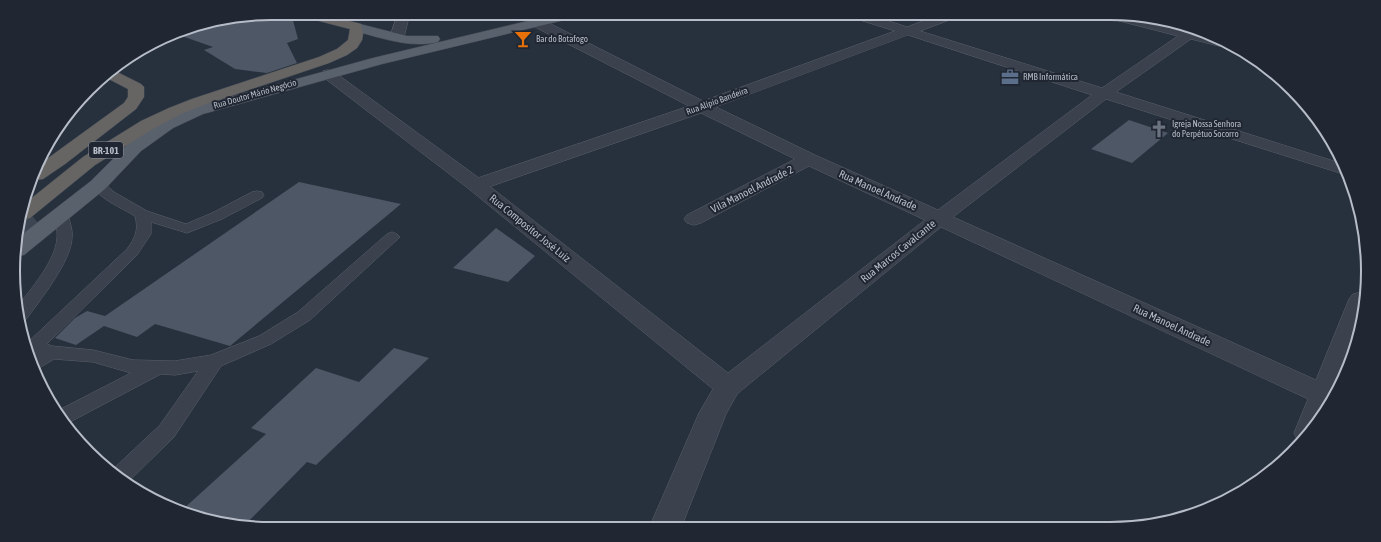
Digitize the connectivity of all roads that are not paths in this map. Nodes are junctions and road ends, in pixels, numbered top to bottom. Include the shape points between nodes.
1 (330, 20) edge
2 (402, 20) edge
3 (545, 20) edge
4 (872, 20) edge
5 (936, 20) edge
6 (536, 22) junction
7 (356, 27) junction
8 (905, 31) junction
9 (1191, 33) edge
10 (397, 37) junction
11 (328, 74) junction
12 (114, 76) edge
13 (1104, 93) junction
14 (702, 106) junction
15 (809, 159) junction
16 (1339, 168) edge
17 (41, 172) edge
18 (98, 185) junction
19 (476, 185) junction
20 (257, 195) dead end
21 (61, 213) junction
22 (142, 214) junction
23 (30, 215) tunnel mouth
24 (940, 218) junction
25 (694, 219) dead end
26 (392, 237) dead end
27 (22, 245) edge
28 (23, 311) edge
29 (1357, 314) edge
30 (51, 352) junction
31 (214, 361) junction
32 (37, 362) edge
33 (158, 367) junction
34 (728, 387) junction
35 (1330, 390) edge
36 (1327, 396) edge
37 (66, 415) edge
38 (123, 473) edge
39 (668, 522) edge

1 - 7 highway
2 - 10 street
3 - 6 main road, Rua Doutor Mário Negócio
4 - 8 street
5 - 8 street, Rua Alípio Bandeira
6 - 10 main road, Rua Doutor Mário Negócio via 446,39 407,40
6 - 11 main road, Rua Doutor Mário Negócio
6 - 14 street, Rua Manoel Andrade
7 - 10 main road, Rua Doutor Mário Negócio
7 - 23 highway, Rua Doutor Mário Negócio via 358,35 354,44 338,54 198,102 147,124 118,153
8 - 13 street
8 - 14 street, Rua Alípio Bandeira
9 - 13 street, Rua Marcos Cavalcante
11 - 18 main road, Rua Doutor Mário Negócio via 197,110 167,124 135,147
11 - 19 street, Rua Compositor José Luiz
12 - 17 highway, BR-101 via 136,87 136,98 130,106
13 - 16 street
13 - 24 street, Rua Marcos Cavalcante
14 - 15 street, Rua Manoel Andrade
14 - 19 street, Rua Alípio Bandeira
15 - 24 street, Rua Manoel Andrade
15 - 25 street, Vila Manoel Andrade 2
18 - 21 main road, Rua Doutor Mário Negócio
18 - 22 lane via 109,195
19 - 34 street, Rua Compositor José Luiz
20 - 22 lane via 187,229
21 - 27 main road, Rua Doutor Mário Negócio
21 - 28 lane via 65,237 56,262
22 - 30 lane via 146,225 143,238 132,252 34,346
24 - 34 street, Rua Marcos Cavalcante
24 - 36 street, Rua Manoel Andrade
26 - 31 lane via 304,316 265,340
29 - 35 street
30 - 32 lane
30 - 33 lane via 93,356 133,367
31 - 33 lane via 175,368
31 - 38 lane via 167,431
33 - 37 lane
34 - 39 street, Rua Marcos Cavalcante via 713,413

